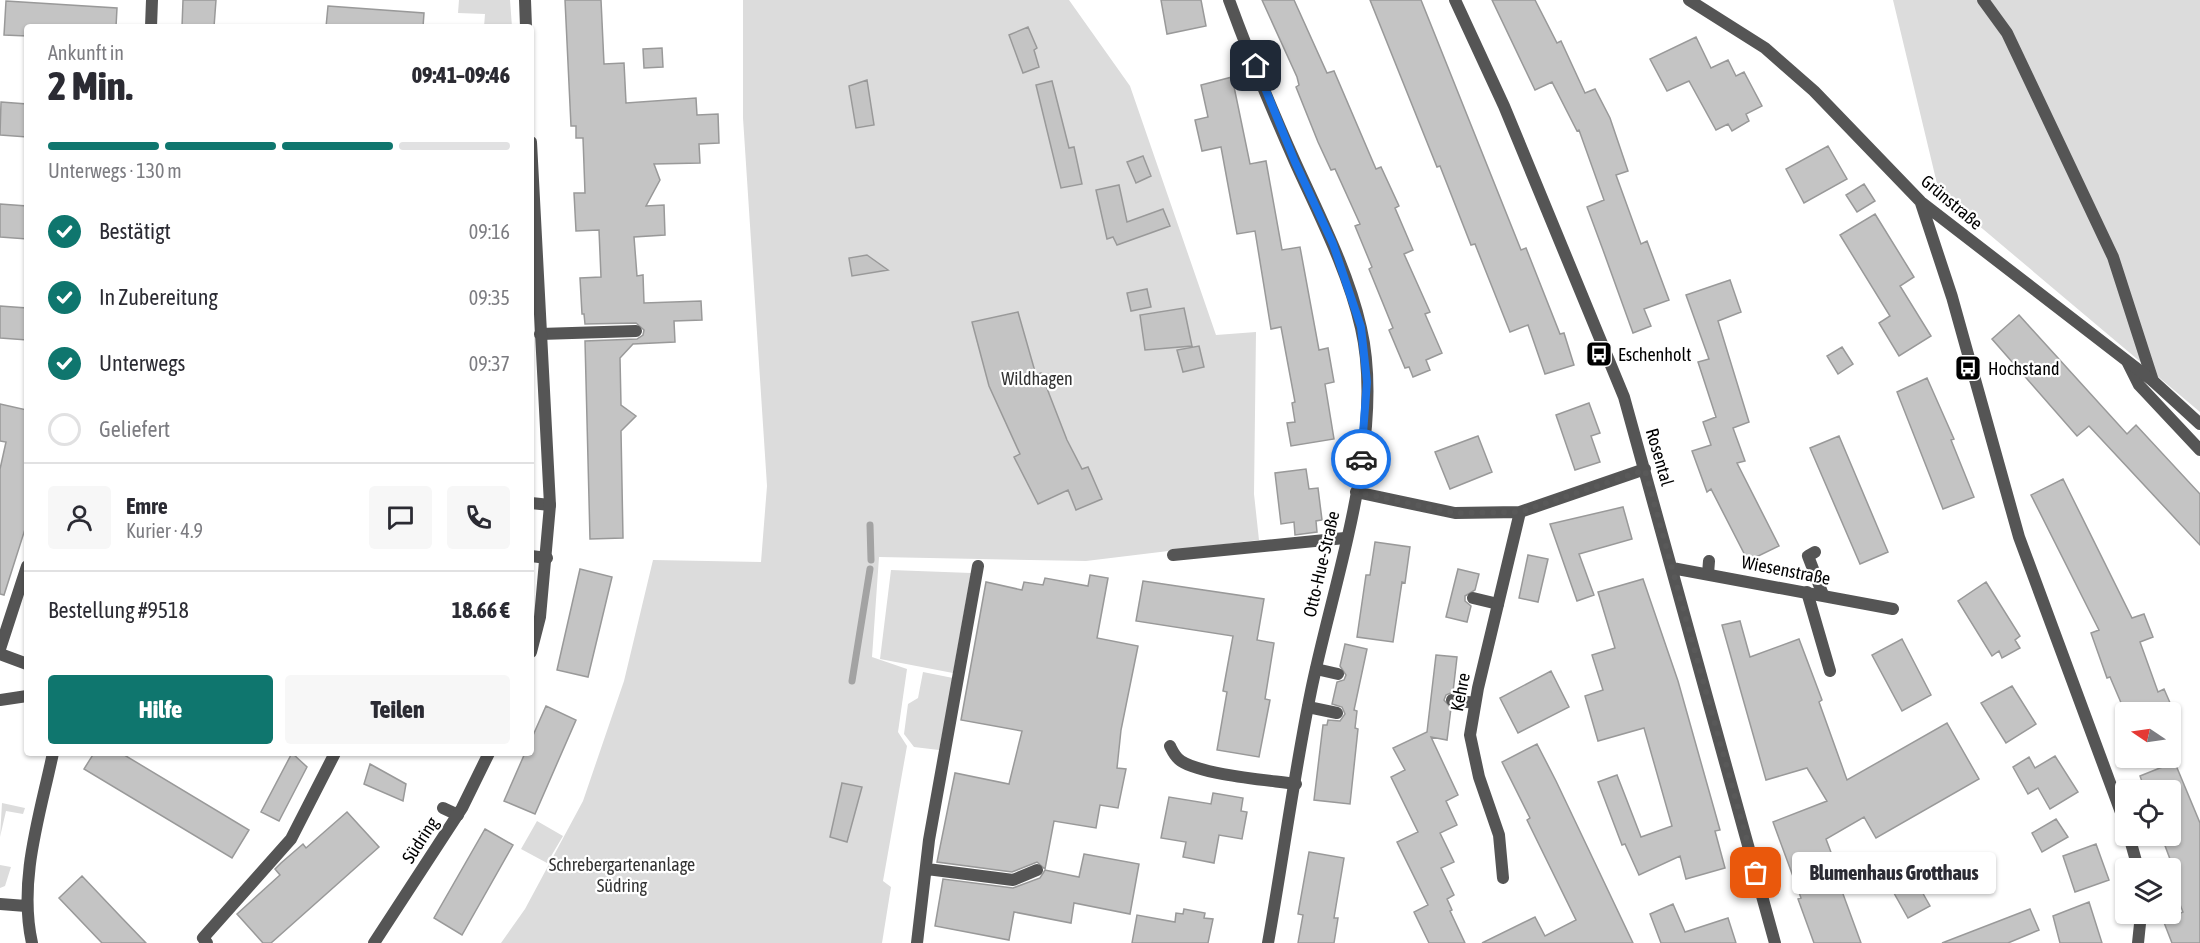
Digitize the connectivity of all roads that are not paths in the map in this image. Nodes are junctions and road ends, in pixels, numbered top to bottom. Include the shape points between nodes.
1 (152, 0) edge
2 (525, 0) edge
3 (1229, 0) edge
4 (1455, 0) edge
5 (1689, 0) edge
6 (1983, 0) edge
7 (151, 24) edge
8 (526, 24) edge
9 (1921, 202) junction
10 (534, 206) edge
11 (636, 331) dead end
12 (540, 334) junction
13 (2128, 363) junction
14 (2153, 381) junction
15 (2200, 424) edge
16 (2200, 450) edge
17 (1645, 470) junction
18 (1356, 492) junction
19 (534, 503) edge
20 (550, 505) junction
21 (1520, 512) junction
22 (1346, 538) junction
23 (1815, 552) dead end
24 (1173, 555) dead end
25 (534, 556) edge
26 (547, 558) junction
27 (978, 566) dead end
28 (1672, 568) junction
29 (24, 575) edge
30 (1807, 592) junction
31 (1822, 595) junction
32 (1473, 598) dead end
33 (1498, 604) junction
34 (1893, 609) dead end
35 (534, 640) edge
36 (0, 649) edge
37 (0, 654) edge
38 (24, 663) edge
39 (1316, 669) junction
40 (1830, 671) dead end
41 (1338, 674) dead end
42 (24, 696) edge
43 (0, 700) edge
44 (1452, 700) dead end
45 (1475, 704) junction
46 (1308, 707) junction
47 (1337, 713) dead end
48 (1170, 746) dead end
49 (52, 756) edge
50 (333, 756) edge
51 (488, 756) edge
52 (1296, 784) junction
53 (2115, 794) edge
54 (443, 808) dead end
55 (458, 815) junction
56 (927, 869) junction
57 (1037, 870) dead end
58 (1503, 878) dead end
59 (0, 904) edge
60 (26, 906) junction
61 (2140, 924) edge
62 (32, 943) edge
63 (207, 943) edge
64 (374, 943) edge
65 (917, 943) edge
66 (1268, 943) edge
67 (1775, 943) edge
68 (2138, 943) edge

1 - 7 street
2 - 8 street
3 - 18 street, Otto-Hue-Straße via 1333,244 1361,327 1367,410
4 - 17 street, Rosental via 1504,106 1624,397
5 - 9 street, Grünstraße via 1772,54 1814,91
6 - 14 street via 2007,33 2113,257
9 - 13 street, Grünstraße
9 - 53 street via 2032,578
10 - 12 street
11 - 12 street
12 - 20 street
13 - 14 street, Grünstraße
13 - 16 street via 2139,386
14 - 15 street, Grünstraße
17 - 21 street
17 - 28 street, Rosental
18 - 21 street via 1455,513
18 - 22 street, Otto-Hue-Straße
19 - 20 street
20 - 26 street
21 - 33 street, Kehre
22 - 24 street
22 - 39 street, Otto-Hue-Straße
23 - 31 street via 1808,556
25 - 26 street
26 - 35 street
27 - 56 street
28 - 30 street, Wiesenstraße via 1709,568
28 - 67 street, Rosental
29 - 36 street
30 - 31 street, Wiesenstraße
30 - 40 street
31 - 34 street, Wiesenstraße
32 - 33 street
33 - 45 street, Kehre
37 - 38 street
39 - 41 street
39 - 46 street, Otto-Hue-Straße
42 - 43 street
44 - 45 street
45 - 58 street, Kehre via 1470,742 1499,835
46 - 47 street
46 - 52 street, Otto-Hue-Straße
48 - 52 street via 1173,754 1187,764
49 - 60 street via 30,864
50 - 63 street via 291,839 203,939
51 - 55 street, Südring
52 - 66 street, Otto-Hue-Straße
54 - 55 street
55 - 64 street, Südring
56 - 57 street via 1013,880
56 - 65 street
59 - 60 street
60 - 62 street
61 - 68 street

